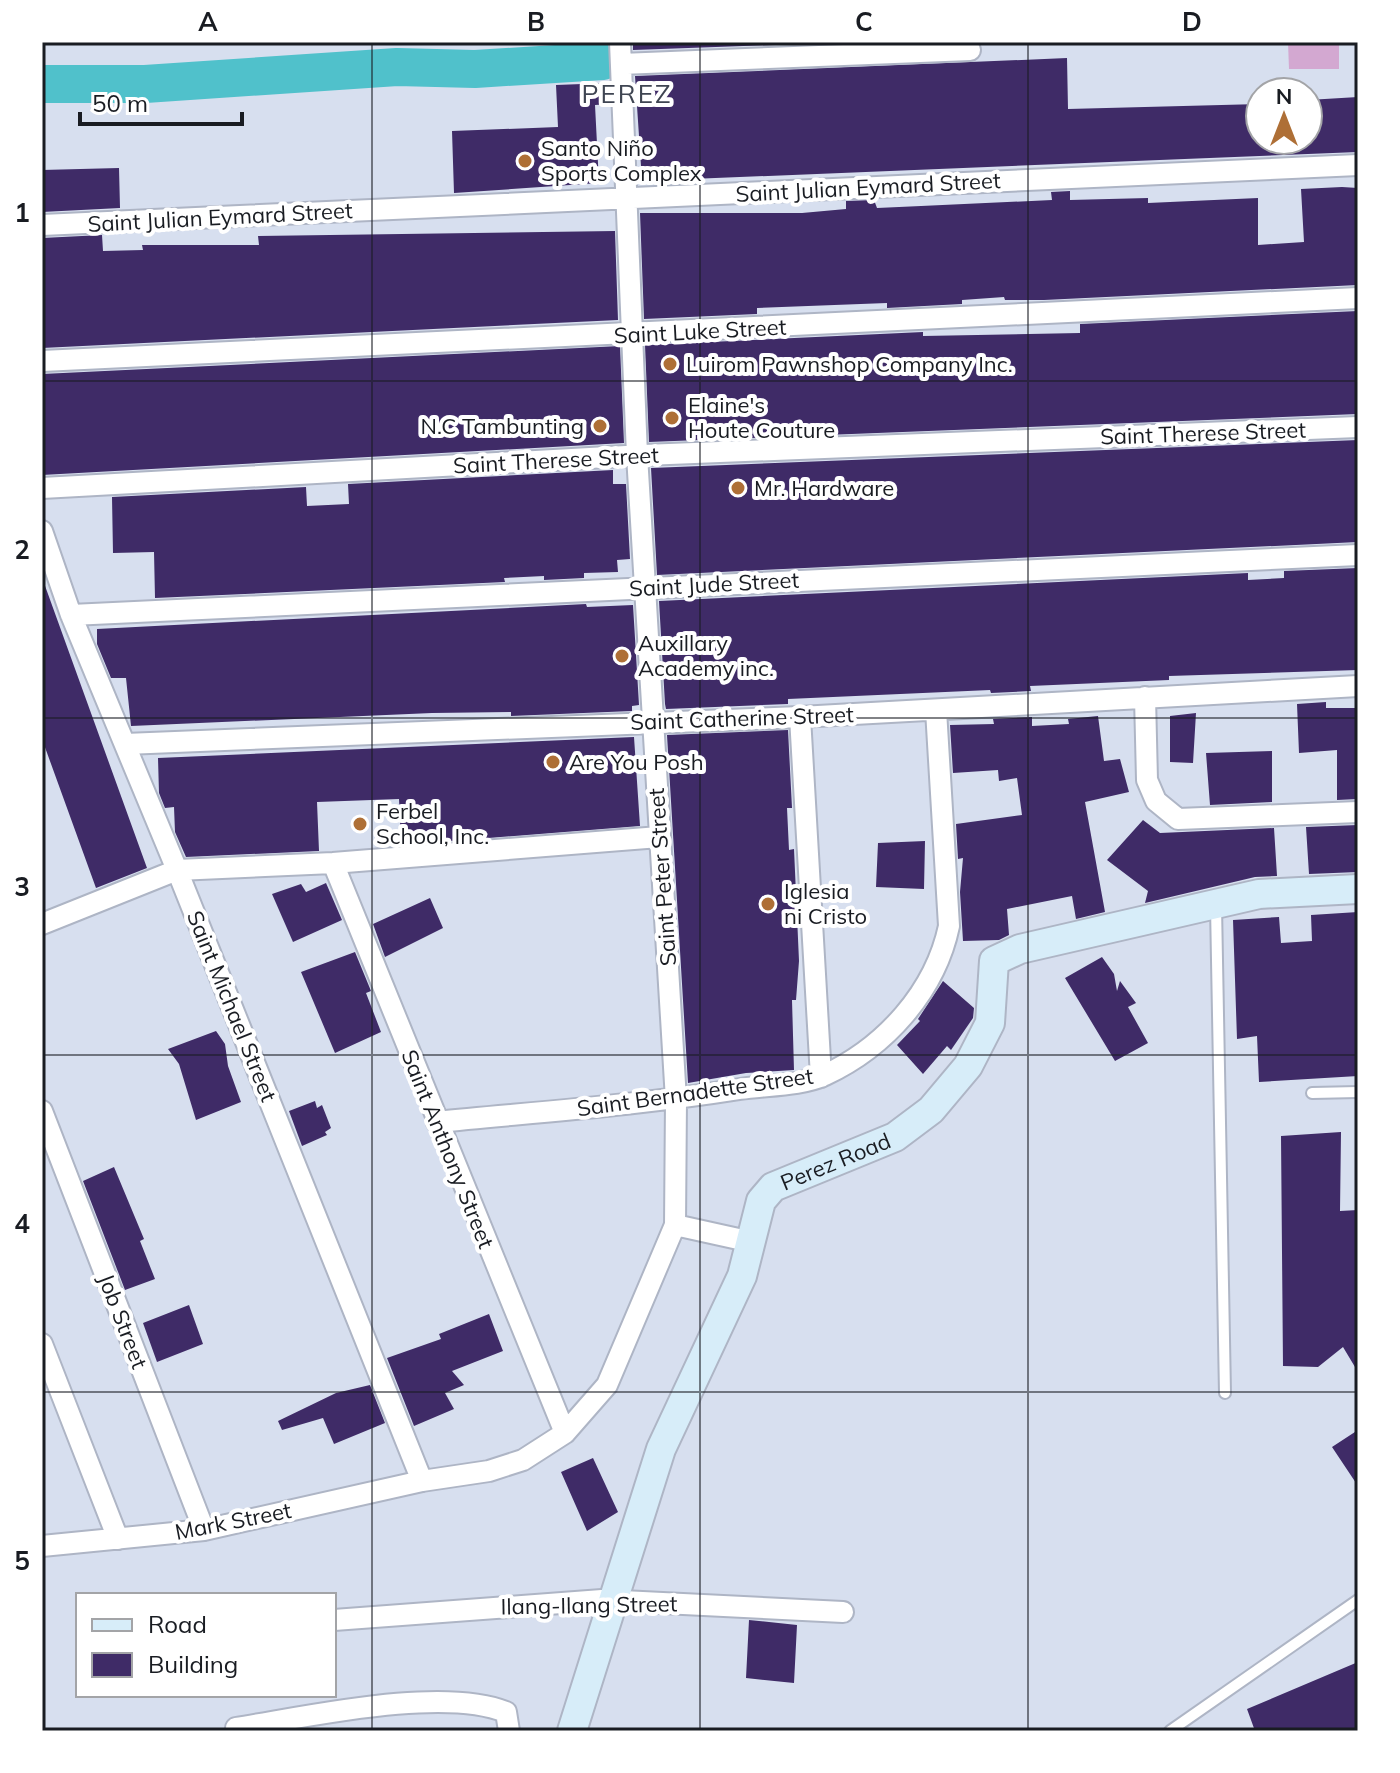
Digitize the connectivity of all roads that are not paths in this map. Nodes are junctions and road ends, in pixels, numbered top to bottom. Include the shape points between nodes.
1 (620, 42) edge
2 (970, 50) dead end
3 (621, 64) junction
4 (1358, 165) edge
5 (626, 198) junction
6 (42, 225) edge
7 (1358, 298) edge
8 (635, 335) junction
9 (42, 361) edge
10 (1358, 427) edge
11 (637, 455) junction
12 (42, 488) edge
13 (42, 531) edge
14 (1358, 555) edge
15 (647, 586) junction
16 (71, 615) junction
17 (1358, 686) edge
18 (1145, 697) junction
19 (936, 710) junction
20 (800, 717) junction
21 (652, 721) junction
22 (125, 744) junction
23 (1358, 812) edge
24 (659, 837) junction
25 (333, 863) junction
26 (177, 870) junction
27 (1358, 889) edge
28 (1216, 904) junction
29 (49, 922) edge
30 (821, 1077) junction
31 (1358, 1092) edge
32 (1312, 1093) dead end
33 (676, 1100) junction
34 (42, 1111) edge
35 (437, 1122) junction
36 (675, 1225) junction
37 (752, 1242) junction
38 (42, 1344) edge
39 (1225, 1393) dead end
40 (565, 1433) junction
41 (422, 1481) junction
42 (204, 1530) junction
43 (118, 1539) junction
44 (42, 1546) edge
45 (1358, 1600) edge
46 (611, 1601) junction
47 (843, 1612) dead end
48 (336, 1620) edge
49 (236, 1728) dead end
50 (509, 1731) edge
51 (572, 1731) edge
52 (1170, 1731) edge

1 - 3 street, Saint Peter Street
2 - 3 street
3 - 5 street, Saint Peter Street
4 - 5 street, Saint Julian Eymard Street
5 - 6 street, Saint Julian Eymard Street
5 - 8 street, Saint Peter Street
7 - 8 street, Saint Luke Street
8 - 9 street, Saint Luke Street
8 - 11 street, Saint Peter Street
10 - 11 street, Saint Therese Street
11 - 12 street, Saint Therese Street
11 - 15 street, Saint Peter Street
13 - 16 street, Saint Michael Street
14 - 15 street, Saint Jude Street
15 - 16 street, Saint Jude Street
15 - 21 street, Saint Peter Street
16 - 22 street, Saint Michael Street
17 - 18 street, Saint Catherine Street
18 - 19 street, Saint Catherine Street
18 - 23 street via 1147,780 1156,801 1178,819
19 - 20 street, Saint Catherine Street
19 - 30 street, Saint Bernadette Street via 949,926 944,951 903,1016 859,1057
20 - 21 street, Saint Catherine Street
20 - 30 street
21 - 22 street, Saint Catherine Street
21 - 24 street, Saint Peter Street
22 - 26 street, Saint Michael Street
24 - 25 street
24 - 33 street, Saint Peter Street
25 - 26 street
25 - 35 street, Saint Anthony Street
26 - 29 street
26 - 41 street, Saint Michael Street
27 - 28 street, Perez Road via 1259,894
28 - 37 street, Perez Road via 1020,949 994,961 990,1023 968,1066 931,1110 895,1137 773,1187 761,1201
28 - 39 lane
30 - 33 street, Saint Bernadette Street
31 - 32 lane
33 - 35 street, Saint Bernadette Street
33 - 36 street, Saint Peter Street
34 - 42 street, Job Street
35 - 40 street, Saint Anthony Street
36 - 37 street
36 - 40 street, Saint Peter Street via 607,1385
37 - 46 street, Perez Road via 742,1276 661,1449
38 - 43 street
40 - 41 street, Saint Peter Street via 523,1460
41 - 42 street, Mark Street
42 - 43 street, Mark Street
43 - 44 street, Mark Street
45 - 52 lane
46 - 47 street, Ilang-Ilang Street
46 - 48 street, Ilang-Ilang Street
46 - 51 street, Perez Road
49 - 50 street via 439,1702 492,1706 506,1712

